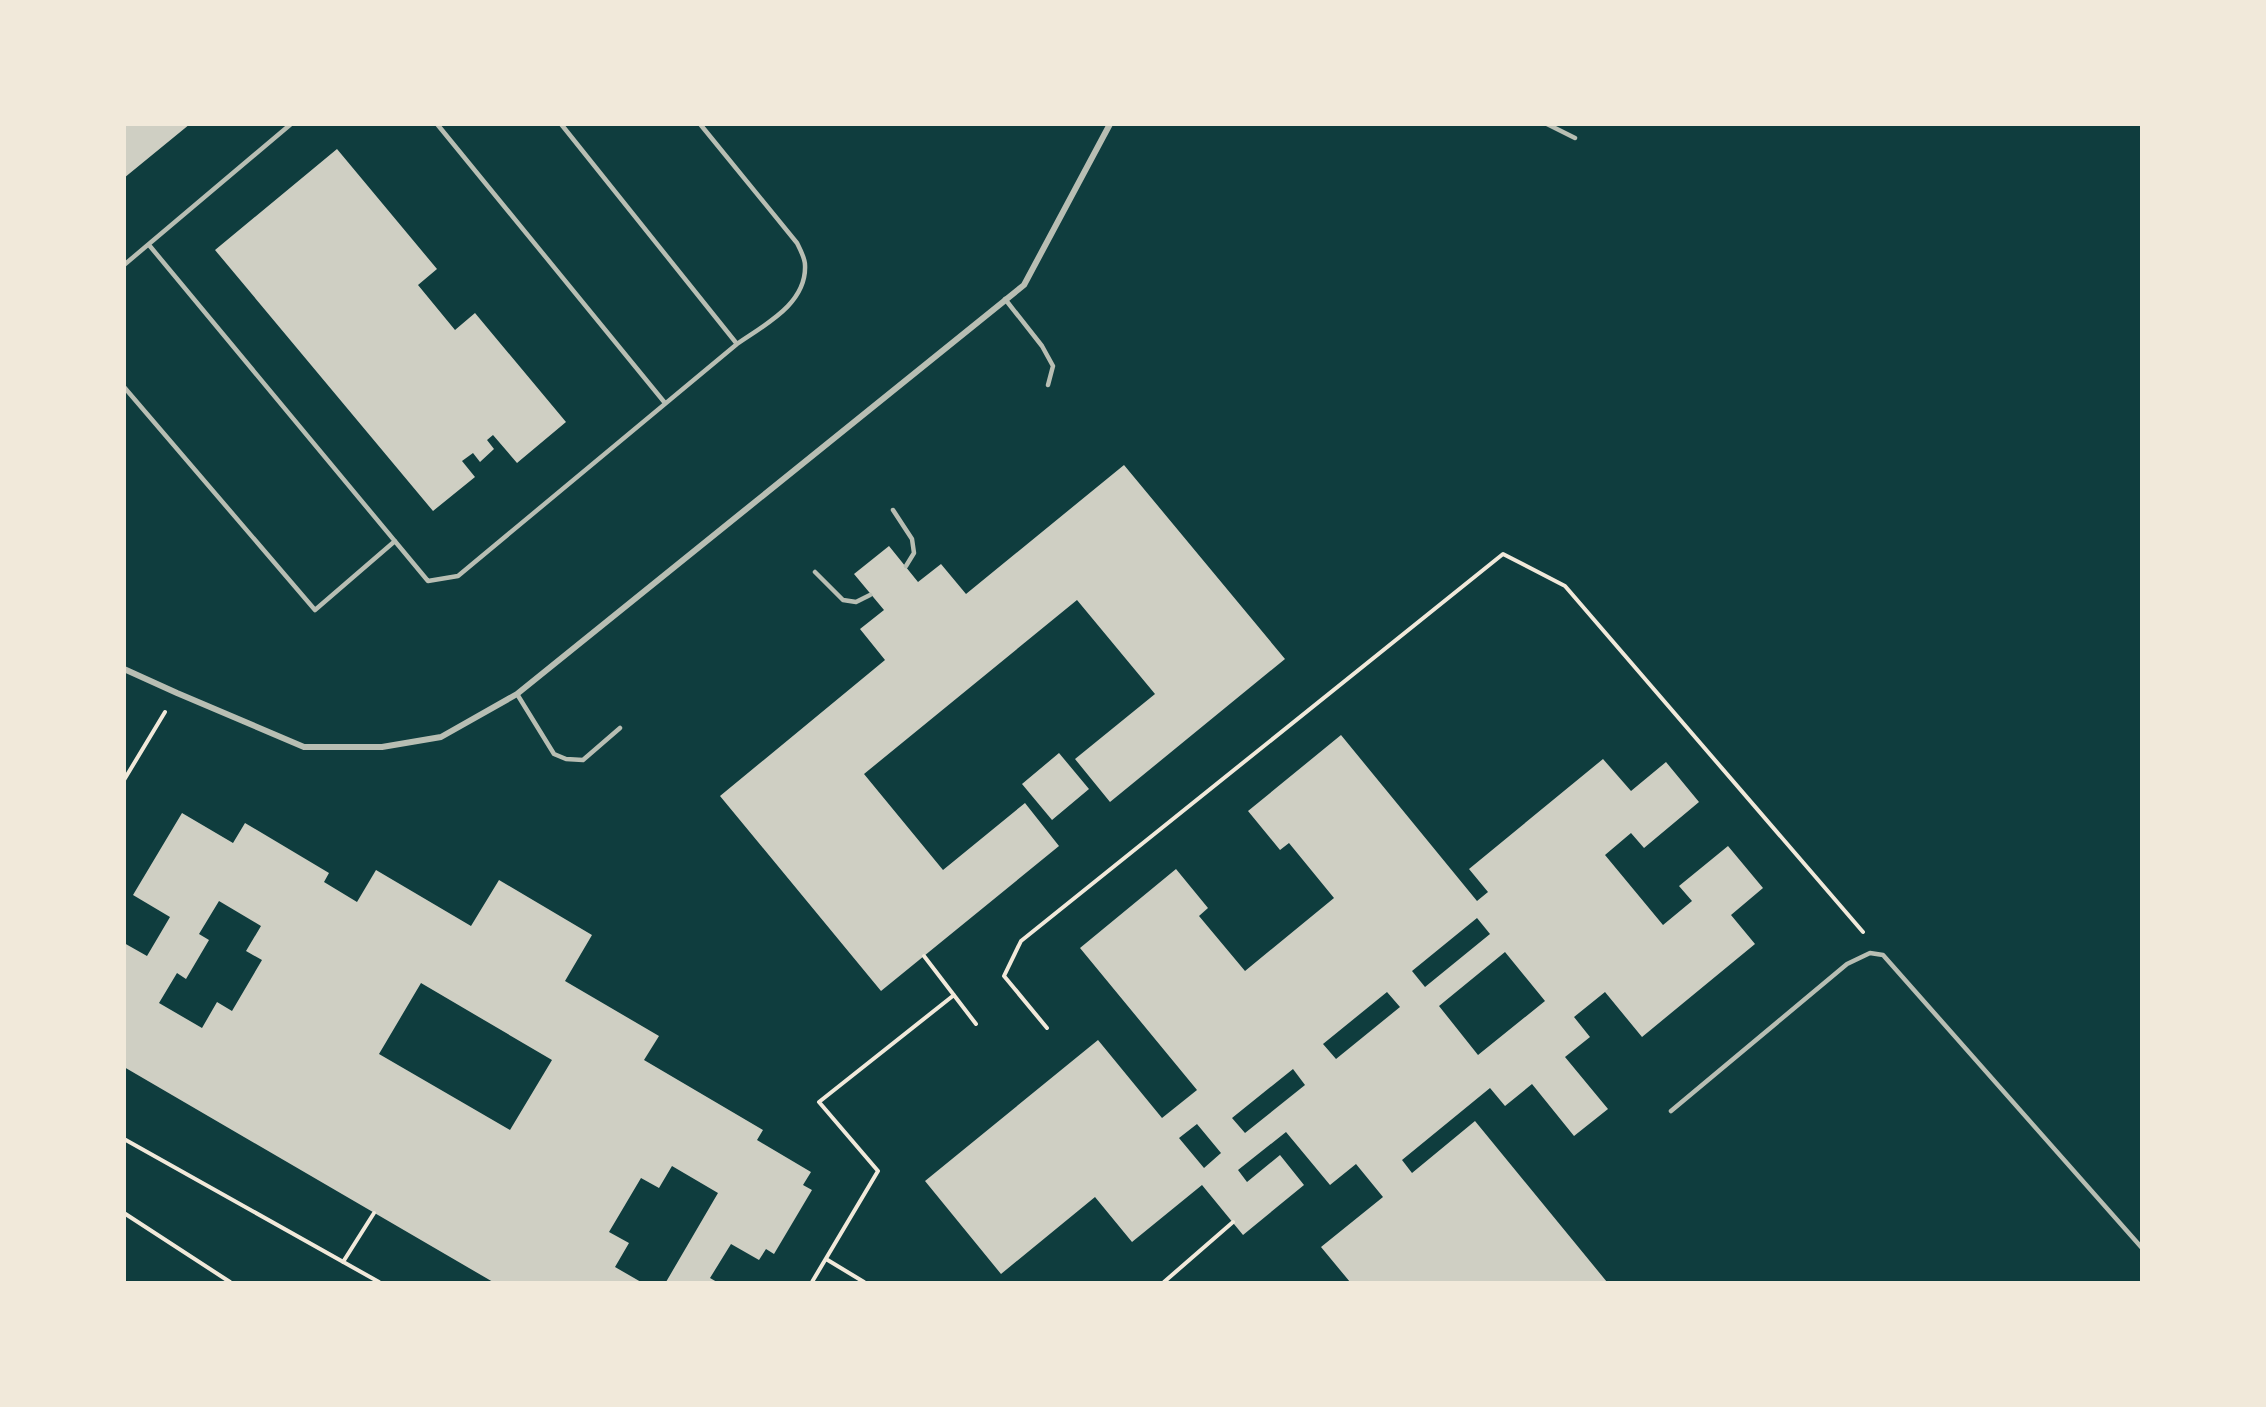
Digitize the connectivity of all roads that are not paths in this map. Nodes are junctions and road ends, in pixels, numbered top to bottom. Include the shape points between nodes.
1 (291, 124) edge
2 (437, 124) edge
3 (561, 124) edge
4 (700, 124) edge
5 (1110, 124) edge
6 (1546, 124) edge
7 (1575, 138) dead end
8 (149, 245) junction
9 (125, 263) edge
10 (1005, 299) junction
11 (737, 344) junction
12 (1048, 385) dead end
13 (124, 387) edge
14 (665, 403) junction
15 (893, 510) dead end
16 (395, 541) junction
17 (906, 566) dead end
18 (815, 572) dead end
19 (870, 595) dead end
20 (124, 669) edge
21 (517, 694) junction
22 (620, 728) dead end
23 (1671, 1111) dead end
24 (2142, 1248) edge

1 - 8 lane
2 - 14 lane
3 - 11 lane
4 - 11 lane via 797,243 806,264 801,290 781,313
5 - 10 street via 1024,285
6 - 7 lane
8 - 9 lane
8 - 16 lane
10 - 12 lane via 1053,366
10 - 21 street
11 - 14 lane
13 - 16 lane via 315,610
14 - 16 lane via 458,576 428,581
15 - 17 lane via 912,539 914,553
18 - 19 lane via 843,600 856,602
20 - 21 street via 304,747 382,747 441,737
21 - 22 lane via 554,754 566,759 583,760
23 - 24 lane via 1847,964 1870,953 1883,955

